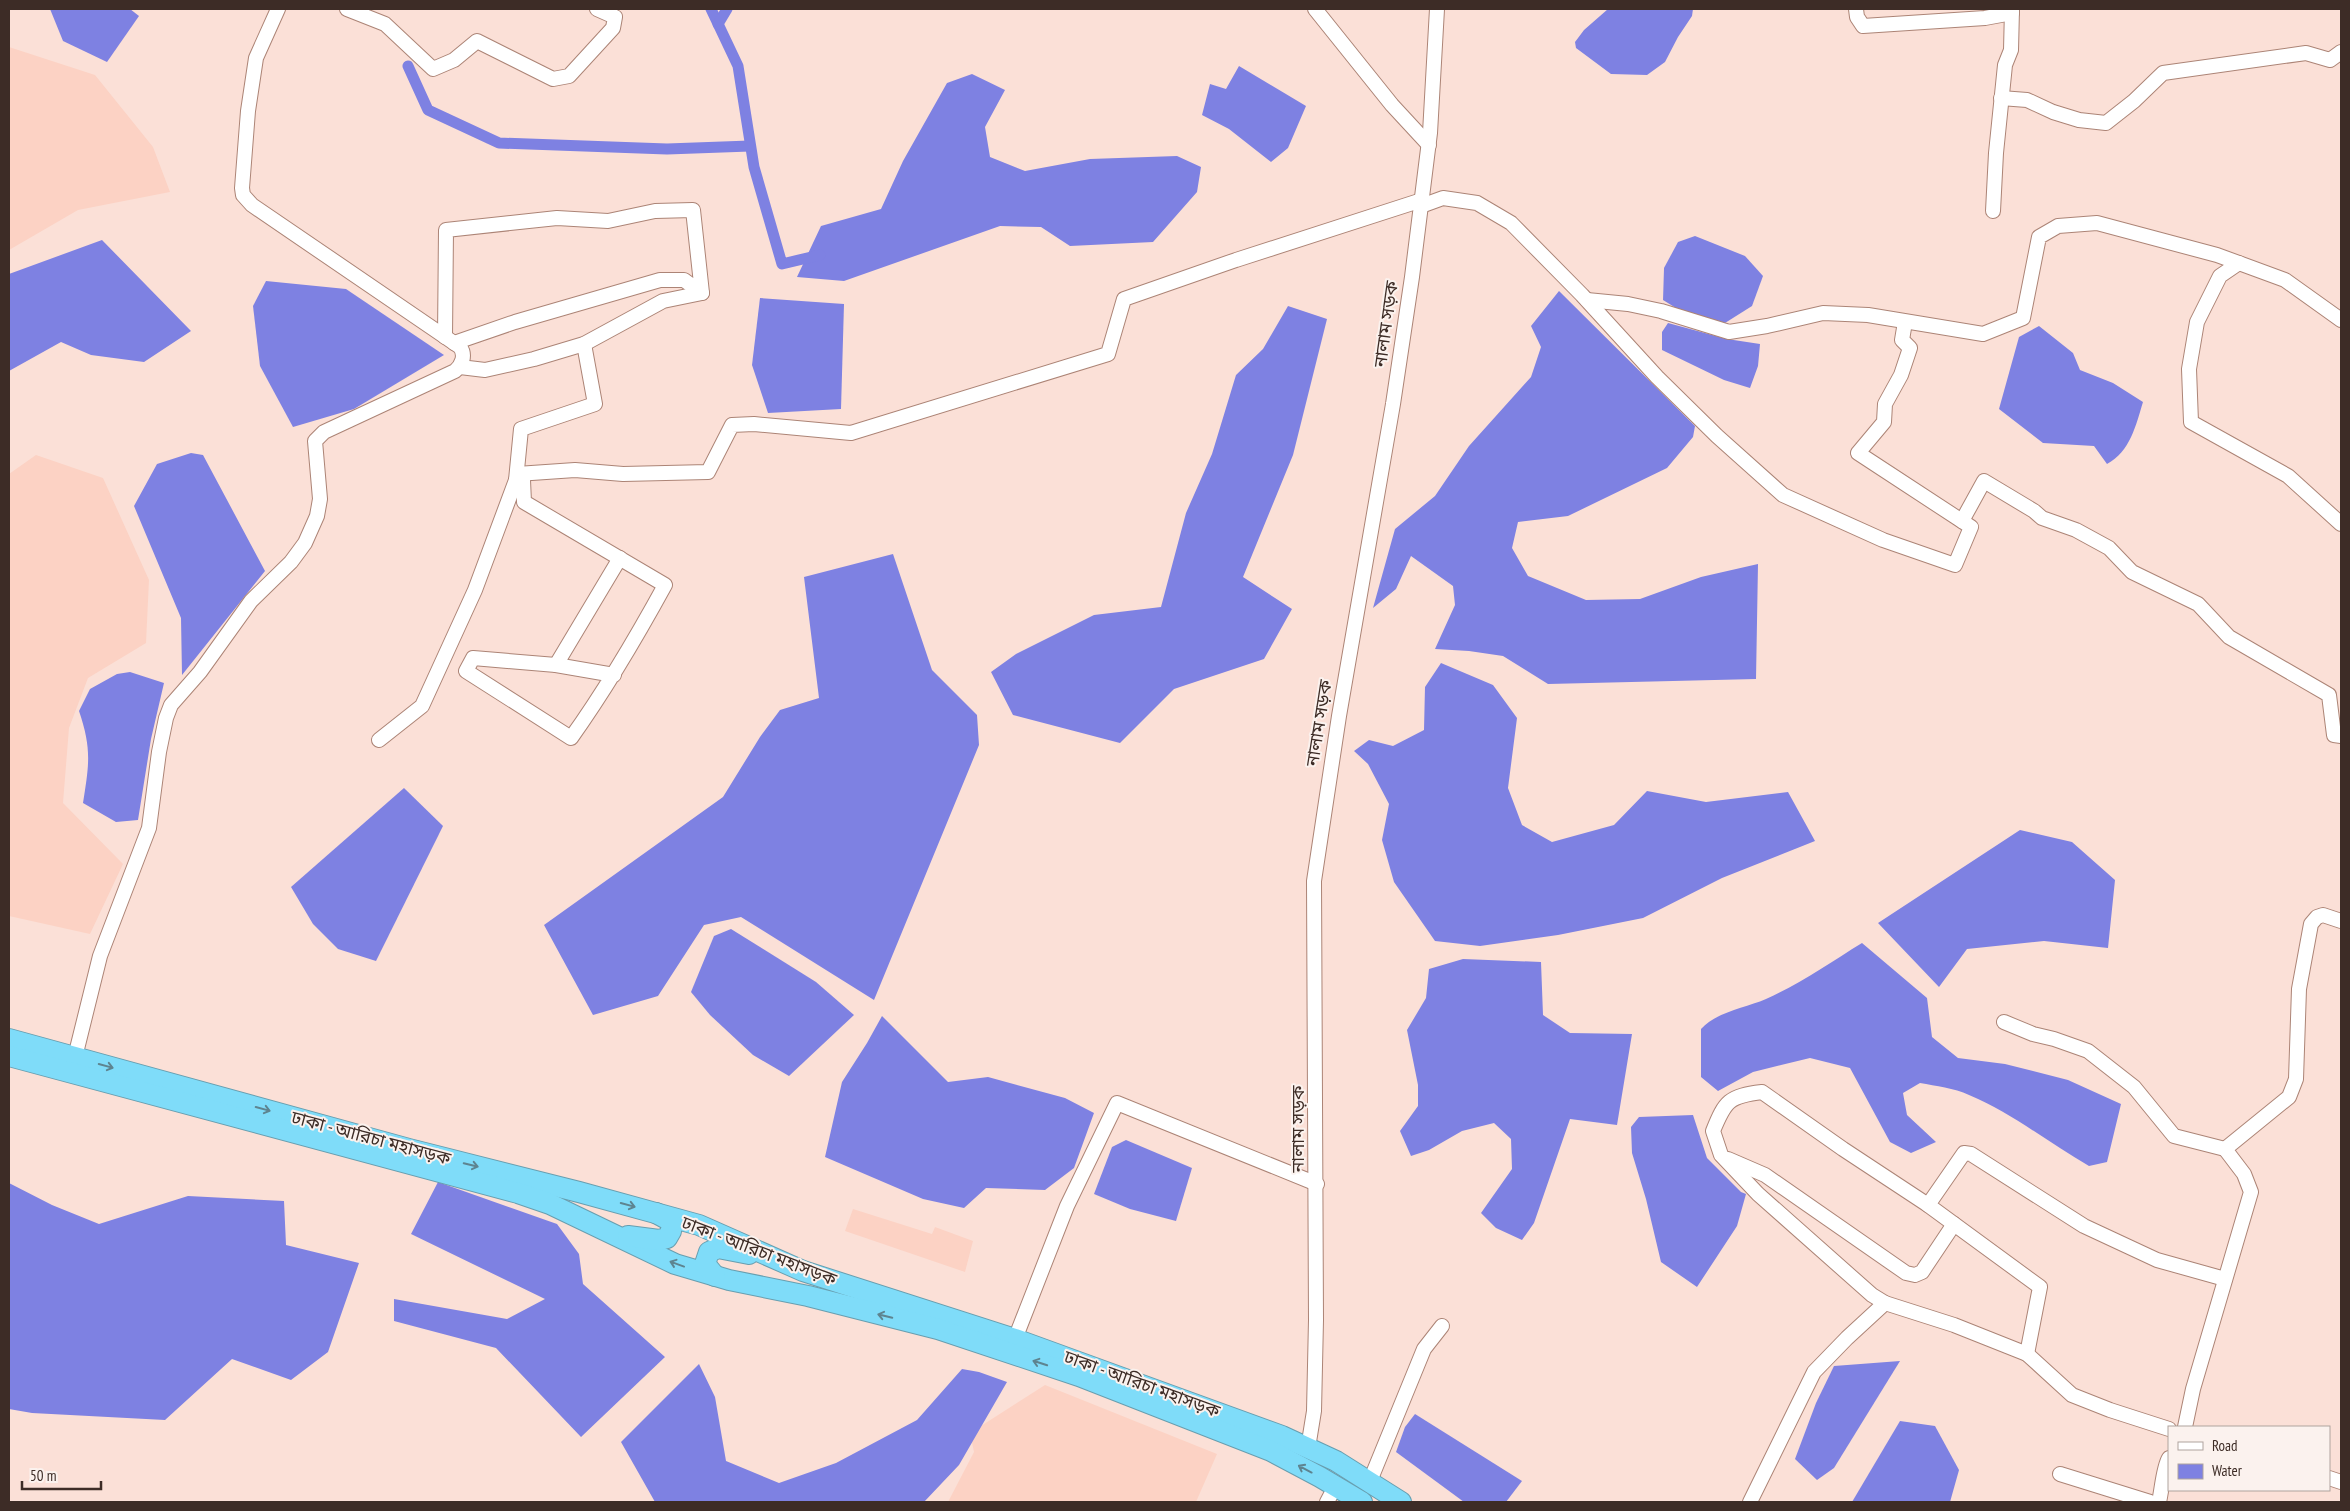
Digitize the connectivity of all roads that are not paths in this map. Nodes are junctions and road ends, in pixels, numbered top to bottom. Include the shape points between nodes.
1 (278, 9) edge
2 (347, 9) edge
3 (597, 9) edge
4 (1315, 9) edge
5 (1437, 9) edge
6 (1856, 9) edge
7 (2012, 11) edge
8 (2341, 52) edge
9 (2002, 98) junction
10 (1429, 145) junction
11 (1422, 203) junction
12 (1993, 211) dead end
13 (2238, 263) junction
14 (702, 293) junction
15 (1587, 300) junction
16 (2341, 320) edge
17 (1905, 322) junction
18 (449, 340) junction
19 (584, 344) junction
20 (460, 367) junction
21 (517, 477) junction
22 (1962, 521) junction
23 (2341, 524) edge
24 (620, 558) junction
25 (556, 665) junction
26 (614, 675) junction
27 (2341, 736) edge
28 (379, 740) dead end
29 (2341, 921) edge
30 (2004, 1022) dead end
31 (9, 1039) edge
32 (9, 1056) edge
33 (75, 1057) junction
34 (2225, 1149) junction
35 (1721, 1155) junction
36 (1317, 1184) junction
37 (1928, 1205) junction
38 (654, 1212) junction
39 (1954, 1224) junction
40 (606, 1232) junction
41 (773, 1259) junction
42 (716, 1276) junction
43 (2225, 1280) junction
44 (1885, 1303) junction
45 (1442, 1326) dead end
46 (1015, 1339) junction
47 (2027, 1354) junction
48 (2185, 1426) edge
49 (2168, 1429) edge
50 (1308, 1448) junction
51 (2168, 1460) edge
52 (2060, 1474) dead end
53 (1370, 1481) junction
54 (1331, 1494) edge
55 (1362, 1502) edge
56 (1401, 1502) edge
57 (1750, 1502) edge
58 (2150, 1502) edge
59 (2159, 1502) edge

1 - 18 street via 256,58 244,148 242,195 252,206
2 - 3 street via 385,24 433,69 454,60 477,41 553,79 569,76 613,28 615,17
4 - 10 street via 1392,105
5 - 10 street, নালাম সড়ক
6 - 7 street via 1863,26 1985,18
7 - 9 street via 2011,50 2005,65
8 - 9 street via 2330,60 2306,53 2163,73 2134,102 2106,123 2079,120 2027,100
9 - 12 street
10 - 11 street, নালাম সড়ক
11 - 15 street via 1443,198 1477,203 1510,223
11 - 21 street via 1236,260 1124,299 1108,354 851,433 732,425 708,472 623,474 575,470
11 - 36 street, নালাম সড়ক via 1393,404 1314,881
13 - 16 street via 2285,280
13 - 17 street via 2097,223 2058,226 2039,237 2023,318 1982,334
13 - 23 street via 2220,276 2197,322 2189,370 2191,422 2288,476
14 - 18 street via 684,280 660,280
14 - 18 street via 693,210 655,211 608,221 557,218 446,230
14 - 19 street via 663,301
15 - 17 street via 1661,311 1729,332 1823,313 1868,315
15 - 22 street via 1657,377 1783,495 1883,540 1955,565 1971,527
17 - 22 street via 1902,340 1910,348 1901,375 1885,404 1884,422 1858,453
18 - 20 street via 463,351
19 - 20 street via 485,370
19 - 21 street via 595,404 521,429
20 - 33 street via 324,432 315,441 320,499 317,516 305,543 291,562 251,600 212,657 171,705 159,752 149,828 100,956
21 - 24 street via 523,480 524,502
21 - 28 street via 475,590 422,706
22 - 27 street via 1984,481 2042,518 2076,530 2110,548 2132,572 2198,604 2228,637 2329,695 2334,735
24 - 25 street
24 - 26 street via 665,585
25 - 26 street
25 - 26 street via 473,658 466,671 571,738
29 - 34 street via 2323,914 2311,924 2299,989 2296,1079 2289,1097
30 - 34 street via 2088,1051 2134,1087 2174,1136
31 - 33 highway, ঢাকা - আরিচা মহাসড়ক
32 - 40 highway via 518,1193 550,1204
33 -> 38 highway, ঢাকা - আরিচা মহাসড়ক
34 - 43 street via 2244,1174 2251,1192
35 - 37 street via 1713,1131 1722,1107 1740,1095 1762,1092
35 - 39 street via 1765,1174 1906,1273 1922,1272
35 - 44 street via 1758,1194
36 - 46 street via 1117,1104 1067,1206
36 - 50 street, নালাম সড়ক via 1315,1397
37 - 39 street
37 - 43 street via 1960,1157 1971,1154 2084,1226 2158,1260
38 - 40 highway via 672,1224 668,1238 659,1240
38 - 41 highway, ঢাকা - আরিচা মহাসড়ক via 721,1233
39 - 47 street via 2040,1287
42 -> 40 highway via 675,1264
41 - 42 highway via 718,1248 709,1252 705,1264
41 - 46 highway, ঢাকা - আরিচা মহাসড়ক
54 -> 42 highway via 1271,1451 1080,1376 938,1329
43 - 48 street
44 - 47 street via 1954,1324
44 - 57 street via 1814,1372
45 - 53 street via 1424,1349
46 - 50 highway, ঢাকা - আরিচা মহাসড়ক via 1231,1416
47 - 49 street via 2072,1395
50 - 53 highway, ঢাকা - আরিচা মহাসড়ক
51 - 59 street
52 - 58 street
53 - 56 highway, ঢাকা - আরিচা মহাসড়ক
54 - 55 highway

